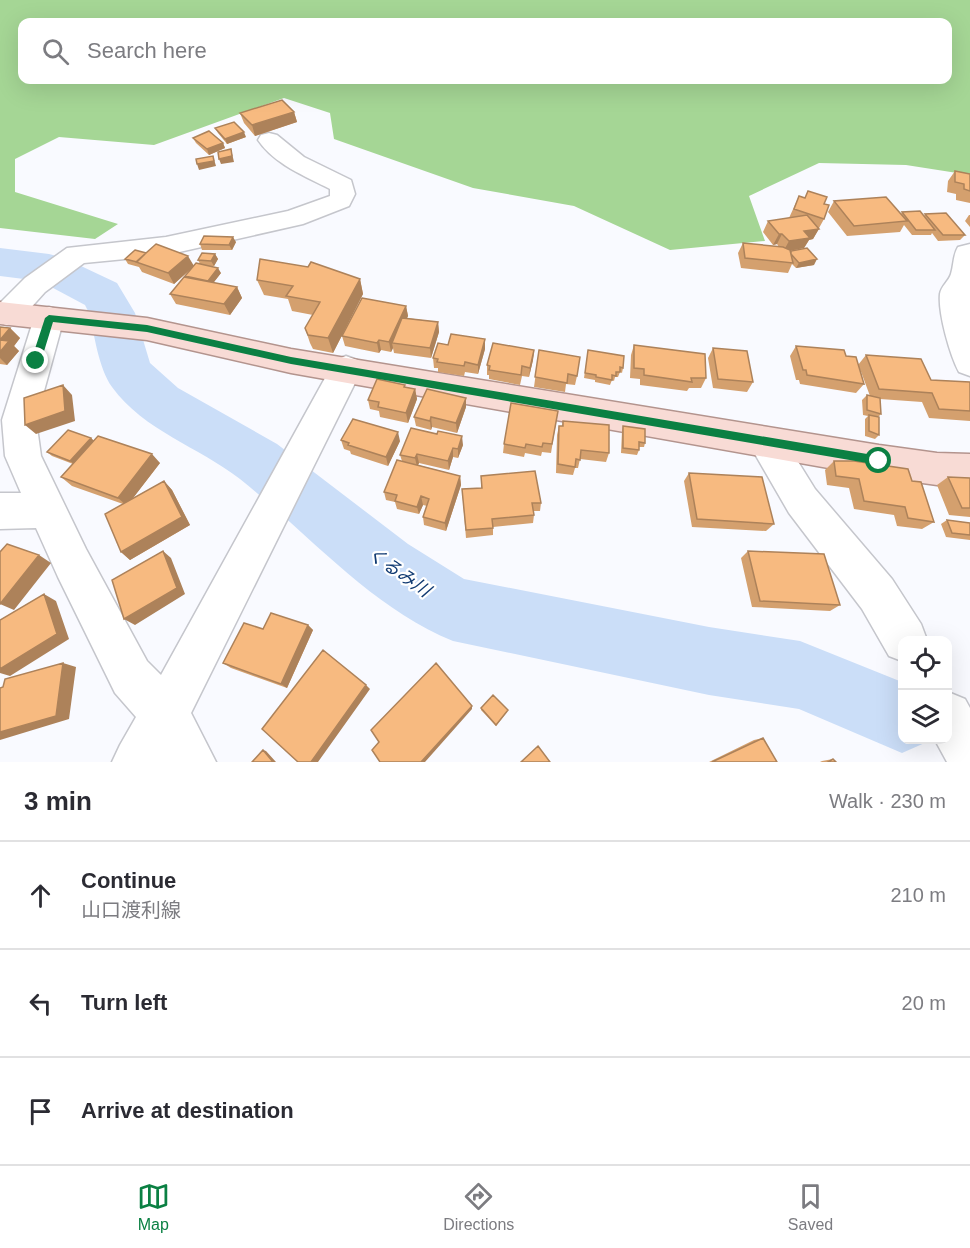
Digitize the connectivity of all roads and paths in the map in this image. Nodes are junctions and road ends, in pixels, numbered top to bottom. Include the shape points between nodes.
1 (269, 140) dead end
2 (968, 253) dead end
3 (42, 302) junction
4 (4, 313) edge
5 (970, 363) edge
6 (346, 369) junction
7 (766, 442) junction
8 (970, 471) edge
9 (0, 510) edge
10 (48, 510) junction
11 (903, 636) edge
12 (166, 714) junction
13 (952, 723) edge
14 (970, 755) edge
15 (137, 762) edge
16 (191, 762) edge

1 - 3 street via 296,162 342,185 340,201 294,219 166,246 77,254
2 - 5 street via 965,279 955,291 955,305
3 - 4 main road
3 - 6 main road via 96,324 147,328 291,361
3 - 10 street via 19,420 23,456
6 - 7 main road
6 - 12 street
7 - 8 main road via 937,470
7 - 11 street via 802,501 877,594
9 - 10 street
10 - 12 street via 131,677
12 - 15 street
12 - 16 street
13 - 14 street

